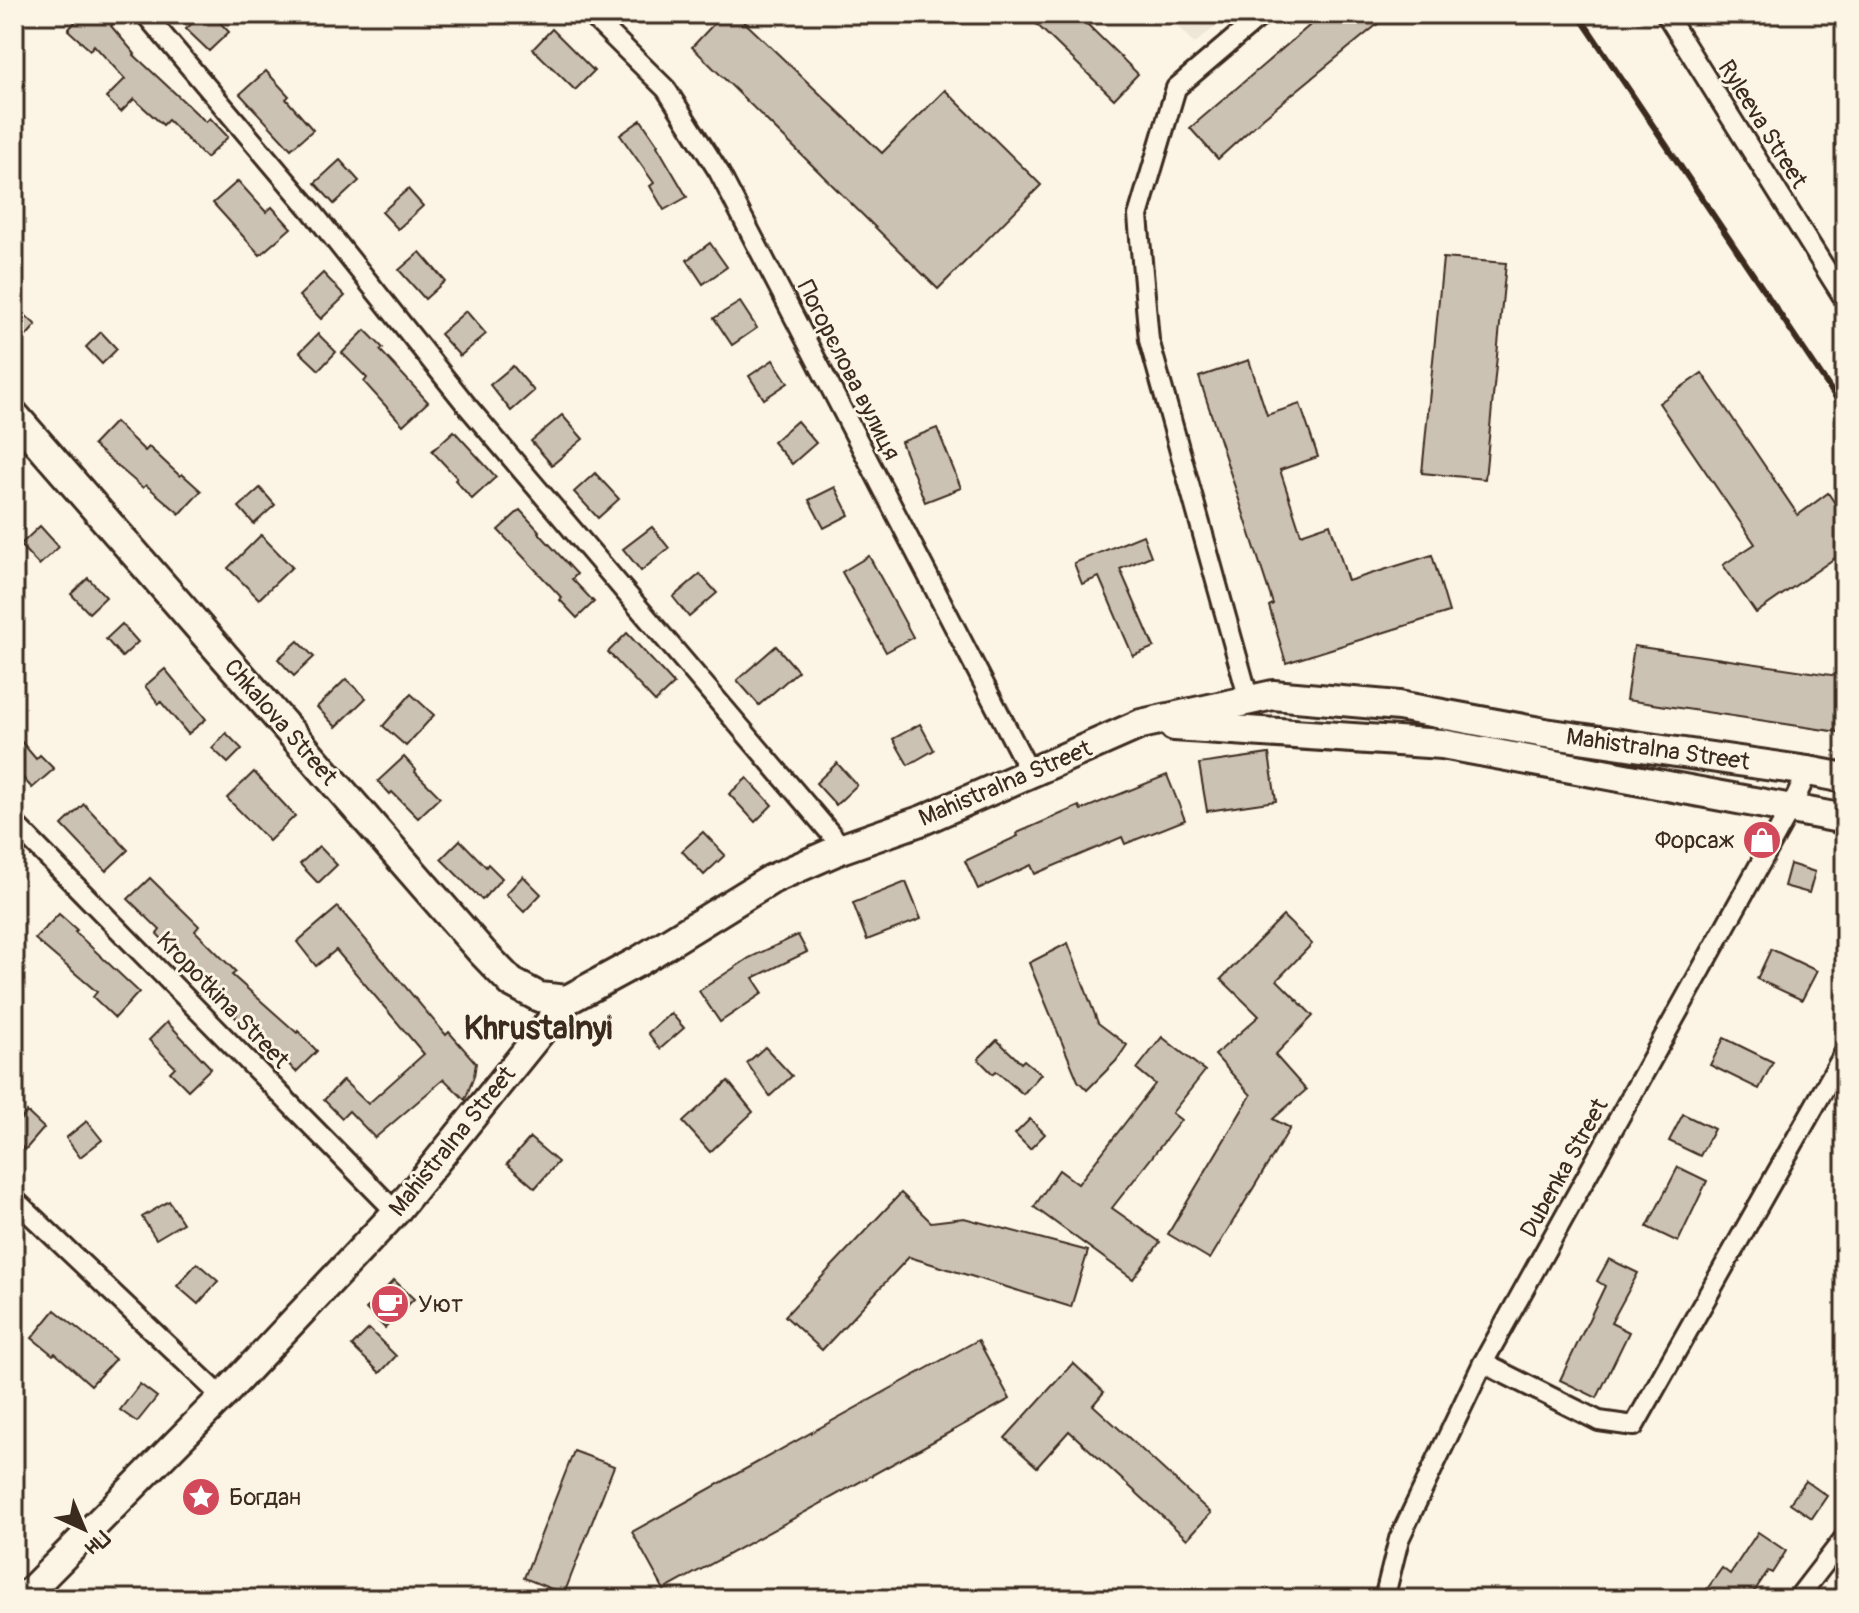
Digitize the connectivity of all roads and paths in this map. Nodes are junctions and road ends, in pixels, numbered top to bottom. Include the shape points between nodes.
1 (145, 14) edge
2 (590, 14) edge
3 (1263, 14) edge
4 (1666, 14) edge
5 (1845, 300) edge
6 (14, 415) edge
7 (1249, 700) junction
8 (1141, 724) junction
9 (1808, 771) junction
10 (1030, 773) junction
11 (1845, 778) edge
12 (1791, 808) junction
13 (1845, 819) edge
14 (14, 823) edge
15 (843, 848) junction
16 (567, 1000) junction
17 (1845, 1052) edge
18 (14, 1199) edge
19 (396, 1212) junction
20 (1483, 1363) junction
21 (222, 1397) junction
22 (1845, 1537) edge
23 (22, 1599) edge
24 (1384, 1599) edge
25 (1797, 1599) edge

1 - 15 street via 468,407
2 - 10 street, Погорєлова вулиця via 666,89 719,172
3 - 7 street via 1176,88 1138,216 1149,340
4 - 5 street, Ryleeva Street
6 - 16 main road, Chkalova Street via 482,952 511,982 539,997
7 - 8 main road, Mahistralna Street
7 - 9 main road, Mahistralna Street via 1273,695 1399,706
8 - 10 main road, Mahistralna Street
8 - 12 main road, Mahistralna Street via 1442,744
9 - 11 main road, Mahistralna Street
9 - 12 street, Dubenka Street
10 - 15 main road, Mahistralna Street
12 - 13 main road, Mahistralna Street
12 - 20 street, Dubenka Street
14 - 19 street, Kropotkina Street
15 - 16 main road, Mahistralna Street via 772,879
16 - 19 street, Mahistralna Street
17 - 20 street via 1634,1426 1599,1421
18 - 21 street
19 - 21 street, Mahistralna Street
20 - 24 street, Dubenka Street via 1399,1539
21 - 23 street, Mahistralna Street
22 - 25 street

